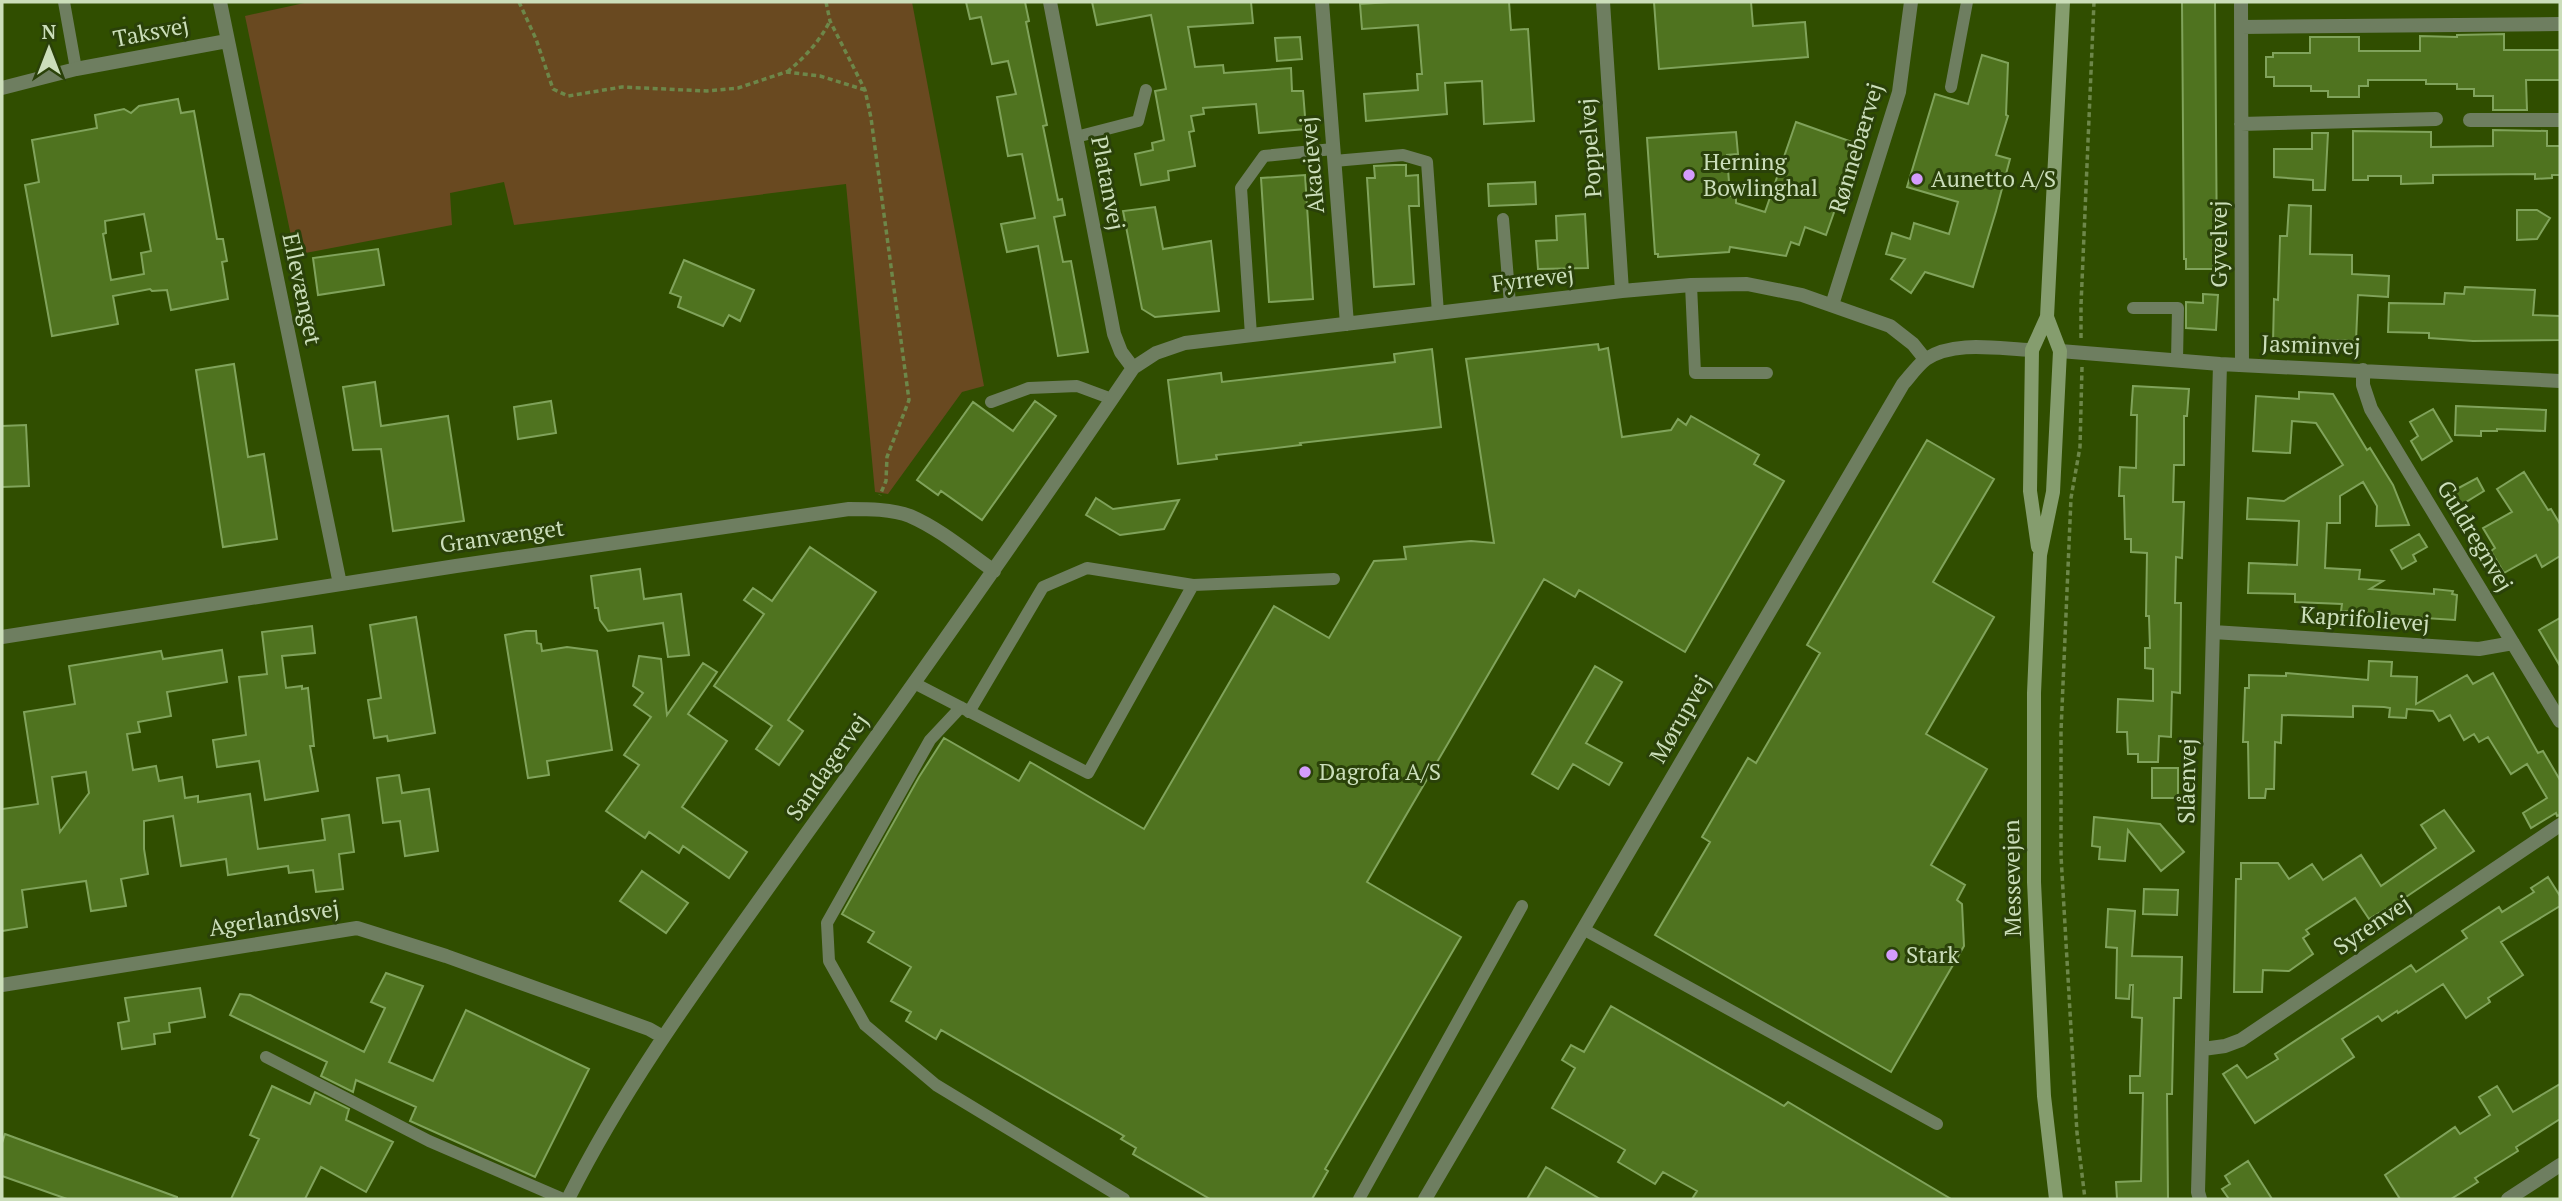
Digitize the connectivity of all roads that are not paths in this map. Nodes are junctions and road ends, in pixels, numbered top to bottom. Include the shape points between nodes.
1 (64, 2) edge
2 (220, 2) edge
3 (1050, 2) edge
4 (1322, 2) edge
5 (1604, 2) edge
6 (1911, 2) edge
7 (1967, 2) edge
8 (2063, 2) edge
9 (2241, 2) edge
10 (2560, 24) edge
11 (2241, 27) junction
12 (227, 41) junction
13 (76, 69) junction
14 (1951, 87) dead end
15 (2, 88) edge
16 (1146, 90) dead end
17 (2436, 120) dead end
18 (2470, 120) dead end
19 (2560, 120) edge
20 (2241, 124) junction
21 (1076, 137) junction
22 (1334, 155) junction
23 (1503, 219) dead end
24 (1691, 285) junction
25 (1622, 291) junction
26 (1510, 304) junction
27 (1832, 305) junction
28 (2133, 308) dead end
29 (1438, 313) junction
30 (2047, 317) junction
31 (1347, 324) junction
32 (1251, 335) junction
33 (2032, 350) junction
34 (2060, 351) junction
35 (1925, 359) junction
36 (2177, 360) junction
37 (2220, 364) junction
38 (2242, 365) junction
39 (1133, 368) junction
40 (2363, 370) junction
41 (1767, 373) dead end
42 (2560, 381) edge
43 (1112, 399) junction
44 (991, 402) dead end
45 (2040, 555) junction
46 (994, 571) junction
47 (1334, 579) dead end
48 (340, 584) junction
49 (1193, 585) junction
50 (2213, 632) junction
51 (2, 637) edge
52 (2513, 643) junction
53 (914, 683) junction
54 (965, 710) junction
55 (2560, 721) edge
56 (2560, 825) edge
57 (1522, 906) dead end
58 (1583, 929) junction
59 (2, 985) edge
60 (663, 1037) junction
61 (2203, 1049) junction
62 (266, 1057) dead end
63 (1937, 1124) dead end
64 (2560, 1165) edge
65 (563, 1199) edge
66 (568, 1199) edge
67 (1124, 1199) edge
68 (1359, 1199) edge
69 (1425, 1199) edge
70 (2056, 1199) edge
71 (2200, 1199) edge
72 (2508, 1199) edge

1 - 13 lane
2 - 12 street, Ellevænget
3 - 21 street, Platanvej
4 - 22 street, Akacievej
5 - 25 street, Poppelvej
6 - 27 street, Rønnebærvej via 1899,92
7 - 14 lane
8 - 30 main road, Messevejen
9 - 11 street, Gyvelvej
10 - 11 street
11 - 20 street, Gyvelvej
12 - 13 street, Taksvej
12 - 48 street, Ellevænget
13 - 15 street, Taksvej
16 - 21 lane via 1139,121
17 - 20 street
18 - 19 street
20 - 38 street, Gyvelvej
21 - 39 street, Platanvej via 1114,334
22 - 29 lane via 1403,155 1427,162
22 - 31 street, Akacievej
22 - 32 lane via 1264,156 1241,188
23 - 26 lane
24 - 25 street, Fyrrevej
24 - 27 street, Fyrrevej via 1747,284
24 - 41 lane via 1695,373
25 - 26 street, Fyrrevej
26 - 29 street, Fyrrevej
27 - 35 street, Fyrrevej via 1890,326
28 - 36 lane via 2178,308
29 - 31 street, Fyrrevej
30 - 33 main road, Messevejen
30 - 34 main road, Messevejen
31 - 32 street, Fyrrevej
32 - 39 street, Fyrrevej via 1185,342
33 - 34 main road
33 - 35 street via 1975,348
33 - 45 main road, Messevejen via 2030,491
34 - 36 street, Jasminvej
34 - 45 main road, Messevejen via 2053,492
35 - 58 street, Mørupvej via 1903,384
36 - 37 street, Jasminvej
37 - 38 street, Jasminvej
37 - 50 street, Slåenvej
38 - 40 street, Jasminvej
39 - 43 street, Sandagervej
40 - 42 street, Jasminvej
40 - 52 street, Guldregnvej via 2371,409
43 - 44 lane via 1077,386 1030,387
43 - 46 street, Sandagervej
45 - 70 main road, Messevejen via 2034,881 2044,1096
46 - 48 street, Granvænget via 908,515 849,509
46 - 53 street, Sandagervej
47 - 49 lane
48 - 51 street, Granvænget
49 - 54 lane via 1087,568 1043,587
49 - 54 lane via 1088,773
50 - 52 street, Kaprifolievej via 2479,649
50 - 61 street, Slåenvej
52 - 55 street, Guldregnvej
53 - 54 lane
53 - 60 street, Sandagervej
54 - 67 lane via 930,740 827,923 829,961 865,1026 936,1085
56 - 61 street, Syrenvej via 2241,1040
57 - 68 lane
58 - 63 lane
58 - 69 street, Mørupvej
59 - 60 street, Agerlandsvej via 357,928
60 - 66 street, Sandagervej
61 - 71 street, Slåenvej
62 - 65 lane via 429,1141
64 - 72 street

